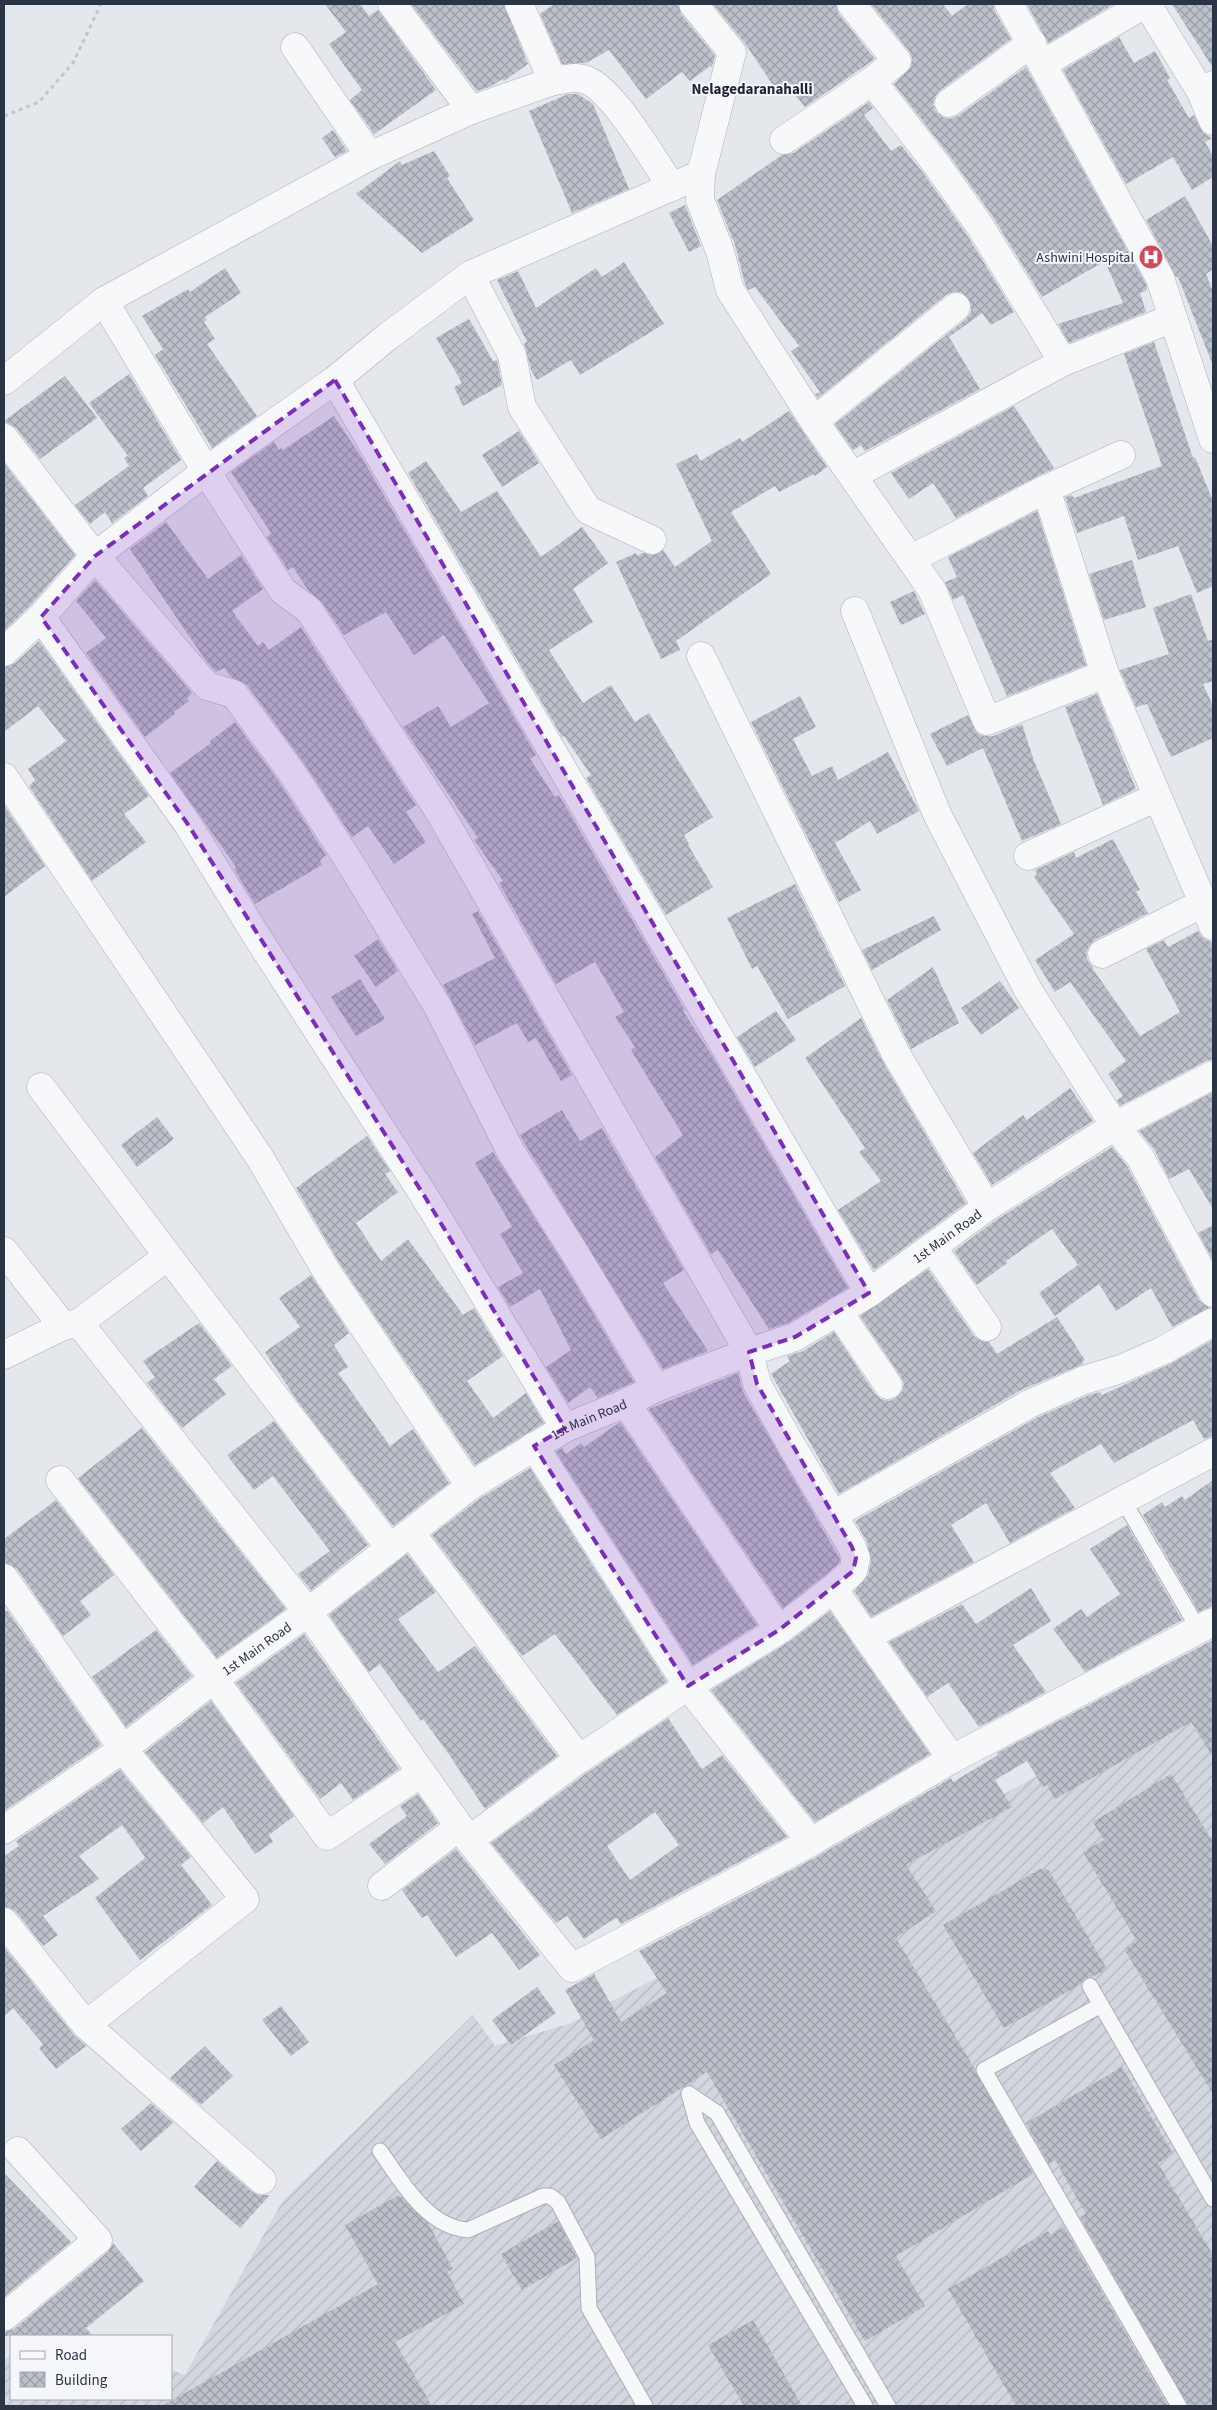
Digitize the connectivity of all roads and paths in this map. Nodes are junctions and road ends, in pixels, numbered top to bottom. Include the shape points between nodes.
1 (101, 4) edge
2 (392, 4) edge
3 (519, 4) edge
4 (694, 4) edge
5 (851, 4) edge
6 (1009, 4) edge
7 (1146, 4) edge
8 (295, 47) dead end
9 (1038, 53) junction
10 (552, 81) junction
11 (872, 81) junction
12 (1207, 89) edge
13 (949, 103) dead end
14 (471, 110) junction
15 (4, 116) edge
16 (1213, 121) edge
17 (784, 140) dead end
18 (370, 156) junction
19 (701, 174) junction
20 (672, 187) junction
21 (470, 275) junction
22 (104, 301) junction
23 (956, 308) dead end
24 (1173, 318) junction
25 (1063, 362) junction
26 (335, 380) junction
27 (4, 381) edge
28 (814, 421) junction
29 (1211, 424) edge
30 (4, 438) edge
31 (1121, 455) dead end
32 (206, 471) junction
33 (854, 475) junction
34 (1046, 489) junction
35 (652, 540) dead end
36 (95, 556) junction
37 (911, 560) junction
38 (854, 611) dead end
39 (41, 617) junction
40 (4, 652) edge
41 (700, 656) dead end
42 (1105, 674) junction
43 (4, 777) edge
44 (1158, 797) junction
45 (1028, 856) dead end
46 (1208, 914) edge
47 (1102, 954) dead end
48 (1213, 1076) edge
49 (41, 1087) dead end
50 (1115, 1126) junction
51 (988, 1207) junction
52 (932, 1247) junction
53 (4, 1251) edge
54 (168, 1256) junction
55 (1213, 1293) edge
56 (869, 1294) junction
57 (838, 1311) junction
58 (1213, 1322) edge
59 (71, 1325) junction
60 (987, 1327) dead end
61 (749, 1352) junction
62 (4, 1355) edge
63 (888, 1385) dead end
64 (656, 1388) junction
65 (626, 1403) junction
66 (565, 1428) junction
67 (534, 1446) junction
68 (1213, 1452) edge
69 (60, 1480) dead end
70 (470, 1486) junction
71 (1123, 1500) junction
72 (833, 1515) junction
73 (400, 1541) junction
74 (4, 1578) edge
75 (833, 1589) junction
76 (308, 1612) junction
77 (1206, 1626) edge
78 (779, 1630) junction
79 (868, 1636) junction
80 (214, 1679) junction
81 (688, 1686) junction
82 (123, 1749) junction
83 (579, 1759) junction
84 (952, 1759) junction
85 (421, 1773) junction
86 (4, 1830) edge
87 (464, 1833) junction
88 (811, 1842) junction
89 (382, 1886) dead end
90 (4, 1922) edge
91 (1090, 1986) dead end
92 (1101, 2006) junction
93 (86, 2026) junction
94 (8, 2151) edge
95 (380, 2151) dead end
96 (262, 2180) dead end
97 (1213, 2199) edge
98 (4, 2317) edge
99 (645, 2406) edge
100 (865, 2406) edge
101 (888, 2406) edge
102 (1179, 2406) edge

1 - 15 path via 73,64 39,102
2 - 14 street
3 - 10 street
4 - 19 street via 732,52
5 - 11 street via 897,61
6 - 9 street
7 - 9 street
7 - 12 street
8 - 18 street
9 - 13 street
9 - 24 street via 1160,278
10 - 14 street
10 - 20 street via 582,78 596,84 610,98
11 - 17 street
11 - 25 street via 937,164 980,226
12 - 16 street
14 - 18 street
18 - 22 street
19 - 20 street
19 - 28 street via 700,200 720,251 730,290
20 - 21 street
21 - 26 street
21 - 35 street via 512,355 522,407 588,510
22 - 27 street
22 - 32 street
23 - 28 street
24 - 25 street
24 - 29 street
25 - 33 street
26 - 32 street
26 - 56 street
28 - 33 street
30 - 36 street
31 - 34 street
32 - 36 street
32 - 61 street via 283,591 309,610 440,813
33 - 37 street
34 - 37 street
34 - 42 street
36 - 39 street
36 - 64 street via 207,686 234,694 293,774 438,1007 510,1152
37 - 42 street via 932,590 987,721
38 - 50 street via 937,814 1028,990
39 - 40 street
39 - 66 street via 187,823 425,1196
41 - 51 street via 896,1054
42 - 44 street
43 - 70 street via 260,1158 327,1272
44 - 45 street
44 - 46 street
46 - 47 street
48 - 50 street, 1st Main Road
49 - 54 street
50 - 51 street, 1st Main Road
50 - 55 street via 1140,1157
51 - 52 street, 1st Main Road
52 - 56 street, 1st Main Road
52 - 60 street
53 - 59 street
54 - 59 street
54 - 73 street
56 - 57 street, 1st Main Road
57 - 61 street, 1st Main Road via 795,1337
57 - 63 street
58 - 72 street via 1121,1369 1084,1380 1029,1404
59 - 62 street
59 - 76 street
61 - 64 street, 1st Main Road
61 - 72 street via 757,1384
64 - 65 street, 1st Main Road
65 - 66 street, 1st Main Road
65 - 78 street
66 - 67 street, 1st Main Road
67 - 70 street, 1st Main Road
67 - 81 street
68 - 71 street
69 - 80 street
70 - 73 street, 1st Main Road
71 - 77 lane
71 - 79 street
72 - 75 street via 856,1558 853,1571
73 - 76 street, 1st Main Road
73 - 83 street
74 - 82 street
75 - 78 street
75 - 79 street
76 - 80 street, 1st Main Road
76 - 85 street
77 - 84 street
78 - 81 street
79 - 84 street
80 - 82 street, 1st Main Road
80 - 85 street via 328,1836
81 - 83 street
81 - 88 street
82 - 86 street, 1st Main Road
82 - 93 street via 245,1899
83 - 87 street
84 - 88 street
85 - 87 street
87 - 88 street via 572,1968
87 - 89 street
90 - 93 street
91 - 92 lane
92 - 97 lane
92 - 102 lane via 984,2070
93 - 96 street
94 - 98 street via 98,2240
95 - 99 lane via 407,2190 436,2219 455,2229 468,2230 543,2196 550,2196 558,2202 587,2257 589,2308
100 - 101 lane via 697,2123 689,2094 717,2113

